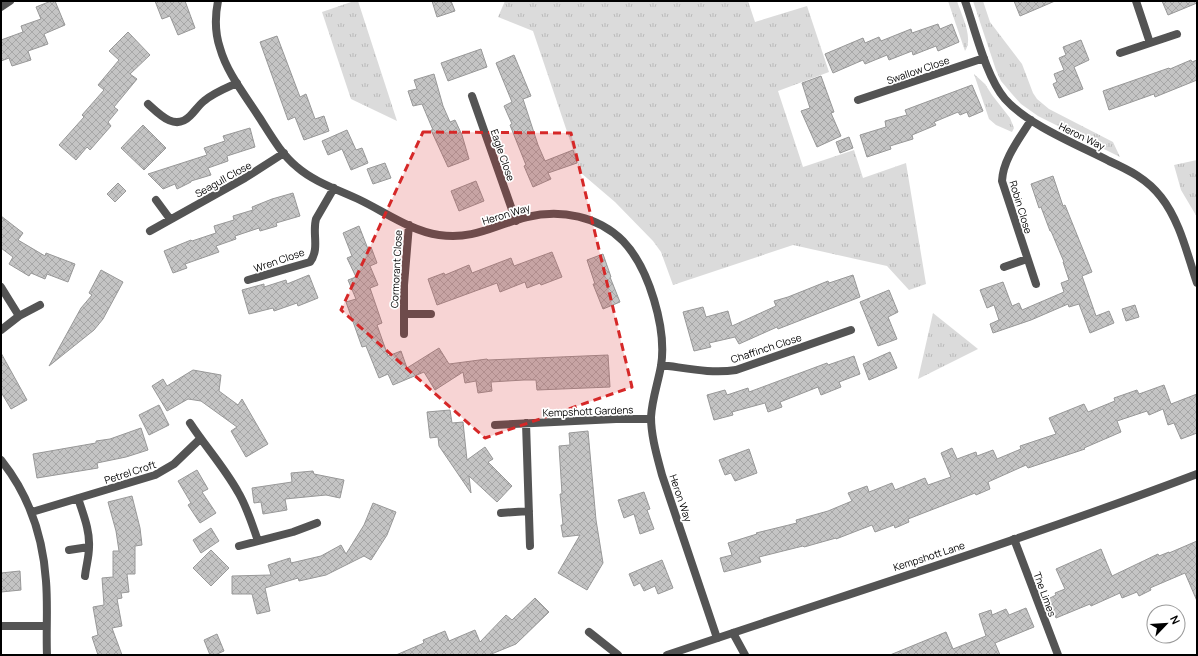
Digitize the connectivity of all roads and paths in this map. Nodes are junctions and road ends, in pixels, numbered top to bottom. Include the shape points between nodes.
1 (10, 1) edge
2 (218, 1) edge
3 (964, 1) edge
4 (1136, 1) edge
5 (1, 7) edge
6 (1177, 34) dead end
7 (1150, 43) junction
8 (1120, 53) dead end
9 (984, 58) junction
10 (237, 83) junction
11 (472, 96) dead end
12 (858, 100) dead end
13 (148, 104) dead end
14 (1031, 120) junction
15 (284, 153) junction
16 (334, 188) junction
17 (156, 200) dead end
18 (170, 219) junction
19 (516, 221) junction
20 (409, 225) junction
21 (150, 230) dead end
22 (1027, 259) junction
23 (1004, 267) dead end
24 (248, 280) dead end
25 (1197, 283) edge
26 (1036, 284) dead end
27 (1, 287) edge
28 (40, 305) dead end
29 (404, 314) junction
30 (431, 314) dead end
31 (19, 316) junction
32 (1, 330) edge
33 (851, 330) dead end
34 (404, 334) dead end
35 (661, 365) junction
36 (651, 419) junction
37 (190, 423) dead end
38 (526, 423) junction
39 (495, 425) dead end
40 (200, 439) junction
41 (1, 460) edge
42 (1197, 474) edge
43 (78, 498) junction
44 (529, 511) junction
45 (32, 512) junction
46 (501, 513) dead end
47 (317, 523) dead end
48 (1014, 538) junction
49 (258, 541) junction
50 (239, 546) dead end
51 (530, 546) dead end
52 (89, 547) junction
53 (69, 550) dead end
54 (84, 576) dead end
55 (1, 626) edge
56 (46, 626) junction
57 (589, 632) dead end
58 (733, 633) junction
59 (717, 638) junction
60 (47, 655) edge
61 (618, 655) edge
62 (667, 655) edge
63 (744, 655) edge
64 (1058, 655) edge

1 - 5 street
2 - 10 street, Heron Way via 216,26 219,46
3 - 9 street, Heron Way
4 - 7 street
6 - 7 street
7 - 8 street
9 - 12 street, Swallow Close
9 - 14 street, Heron Way via 1004,98
10 - 13 street via 205,100 189,117 177,123 165,118
10 - 15 street, Heron Way
11 - 19 street, Eagle Close
14 - 22 street, Robin Close via 1008,158 1002,181
14 - 25 street, Heron Way via 1130,171 1151,186 1172,214
15 - 16 street, Heron Way via 304,173
15 - 18 street, Seagull Close via 245,178
16 - 20 street, Heron Way
16 - 24 street, Wren Close via 314,224 316,248 310,262
17 - 18 street
18 - 21 street, Seagull Close
19 - 20 street, Heron Way via 477,234 460,236 430,233
19 - 35 street, Heron Way via 544,214 570,214 587,218 607,228 624,242 638,260 654,302 661,333
20 - 29 street, Cormorant Close
22 - 23 street
22 - 26 street, Robin Close
27 - 31 street
28 - 31 street
29 - 30 street, Cormorant Close
29 - 34 street, Cormorant Close
31 - 32 street
33 - 35 street, Chaffinch Close via 728,371
35 - 36 street, Heron Way
36 - 38 street, Kempshott Gardens
36 - 59 street, Heron Way via 662,475
37 - 40 street
38 - 39 street, Kempshott Gardens
38 - 44 street
40 - 43 street, Petrel Croft via 174,464 155,475
40 - 49 street via 238,491
41 - 45 street via 18,483
42 - 48 street, Kempshott Lane
43 - 45 street, Petrel Croft
43 - 52 street via 87,526
44 - 46 street
44 - 51 street
45 - 56 street via 44,564
47 - 49 street
48 - 58 street, Kempshott Lane
48 - 64 street, The Limes
49 - 50 street
52 - 53 street
52 - 54 street
55 - 56 street
56 - 60 street
57 - 61 street
58 - 59 street, Kempshott Lane
58 - 63 street
59 - 62 street, Kempshott Lane

